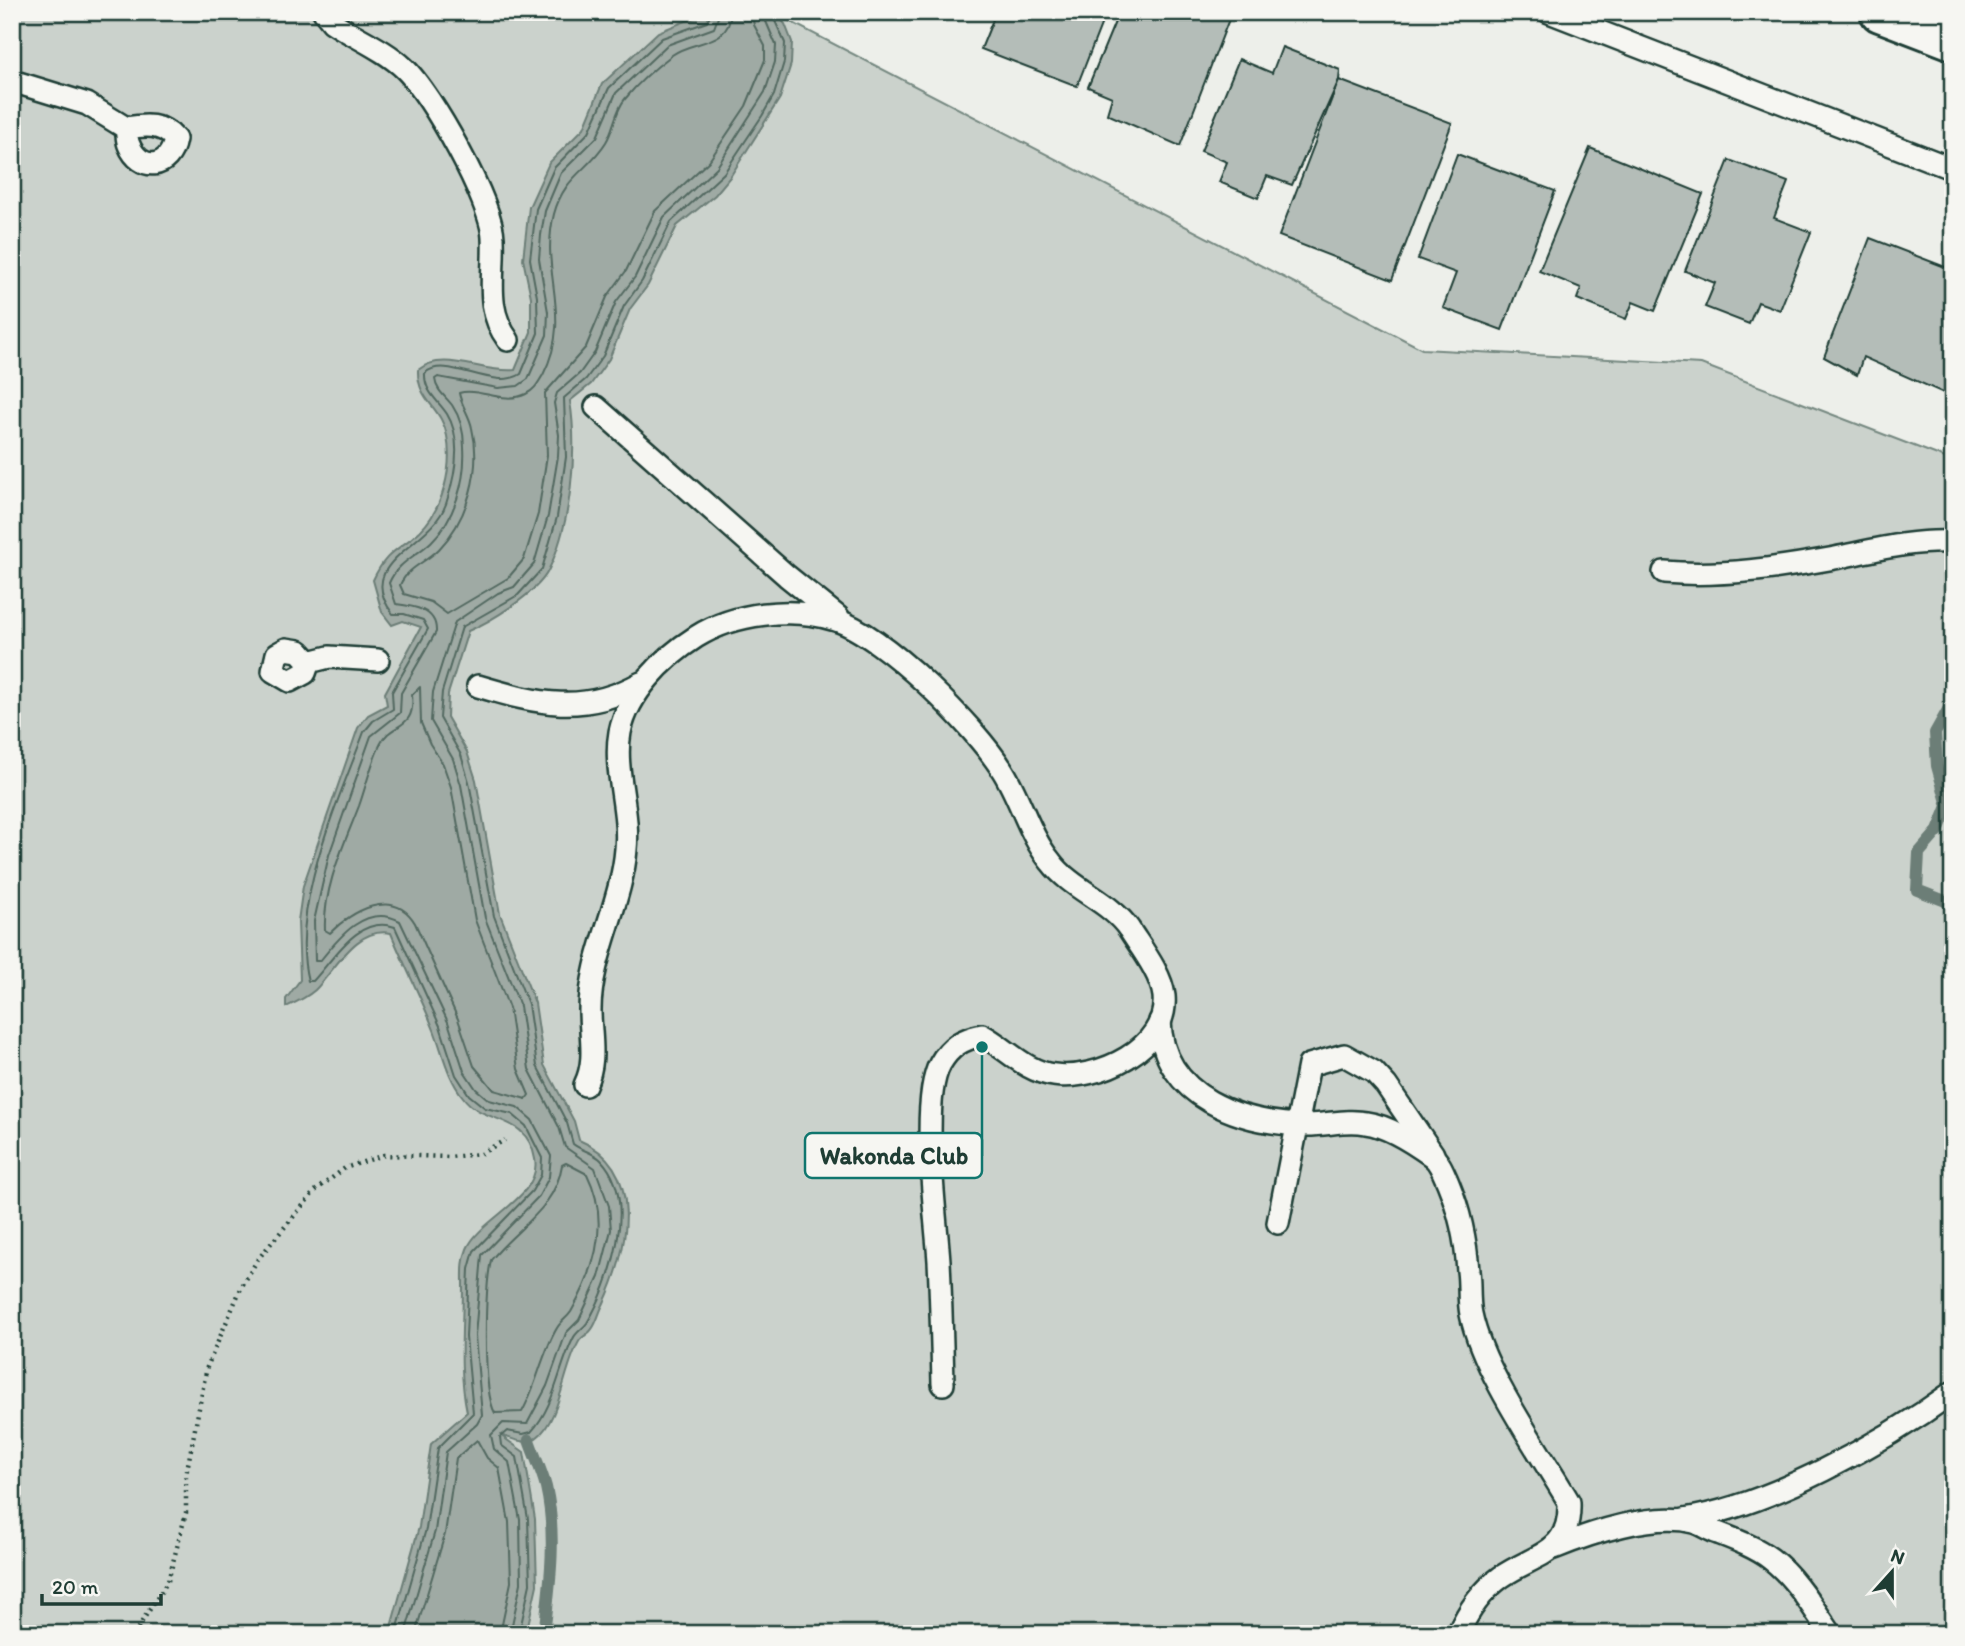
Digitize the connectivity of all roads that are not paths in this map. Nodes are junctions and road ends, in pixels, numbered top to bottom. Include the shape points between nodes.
1 (324, 12) edge
2 (1549, 12) edge
3 (1880, 12) edge
4 (1953, 40) edge
5 (12, 81) edge
6 (126, 128) dead end
7 (1953, 169) edge
8 (508, 340) dead end
9 (596, 407) dead end
10 (1953, 542) edge
11 (1664, 572) dead end
12 (856, 630) junction
13 (378, 660) dead end
14 (309, 662) dead end
15 (646, 680) junction
16 (478, 686) dead end
17 (589, 702) junction
18 (620, 734) junction
19 (1160, 1021) junction
20 (585, 1085) dead end
21 (1296, 1124) junction
22 (1436, 1159) junction
23 (1278, 1223) dead end
24 (943, 1384) dead end
25 (1953, 1392) edge
26 (1569, 1502) junction
27 (1675, 1520) junction
28 (1625, 1525) junction
29 (1553, 1548) junction
30 (1458, 1634) edge
31 (1831, 1634) edge

1 - 8 lane via 332,22 402,66 442,122 489,220 493,313
2 - 7 lane
3 - 4 street
5 - 6 lane via 87,104
9 - 12 lane via 815,600
10 - 11 lane via 1899,544 1742,572
12 - 15 lane via 822,617 778,614 739,619 700,634
12 - 19 lane via 912,672 978,735 1004,773 1051,863 1124,922 1158,980 1164,997
13 - 14 lane via 329,657
15 - 17 lane via 618,696
15 - 18 lane via 631,702
16 - 17 lane via 544,702
17 - 18 lane via 615,720
18 - 20 lane via 626,849 591,994 593,1056
19 - 21 lane via 1168,1060 1202,1097 1233,1113
19 - 24 lane via 1134,1053 1090,1073 1051,1075 1031,1068 982,1035 965,1038 939,1065 933,1086 932,1136
21 - 22 lane via 1368,1123
21 - 22 lane via 1309,1065 1344,1055 1374,1072 1386,1085
21 - 23 lane
22 - 26 lane via 1460,1215 1470,1311 1484,1353
25 - 27 lane via 1821,1470 1727,1508
26 - 28 lane via 1596,1520
26 - 29 lane via 1566,1529
27 - 28 lane
27 - 31 lane via 1694,1522 1736,1539 1771,1559
28 - 29 lane
29 - 30 lane via 1500,1578 1472,1607

